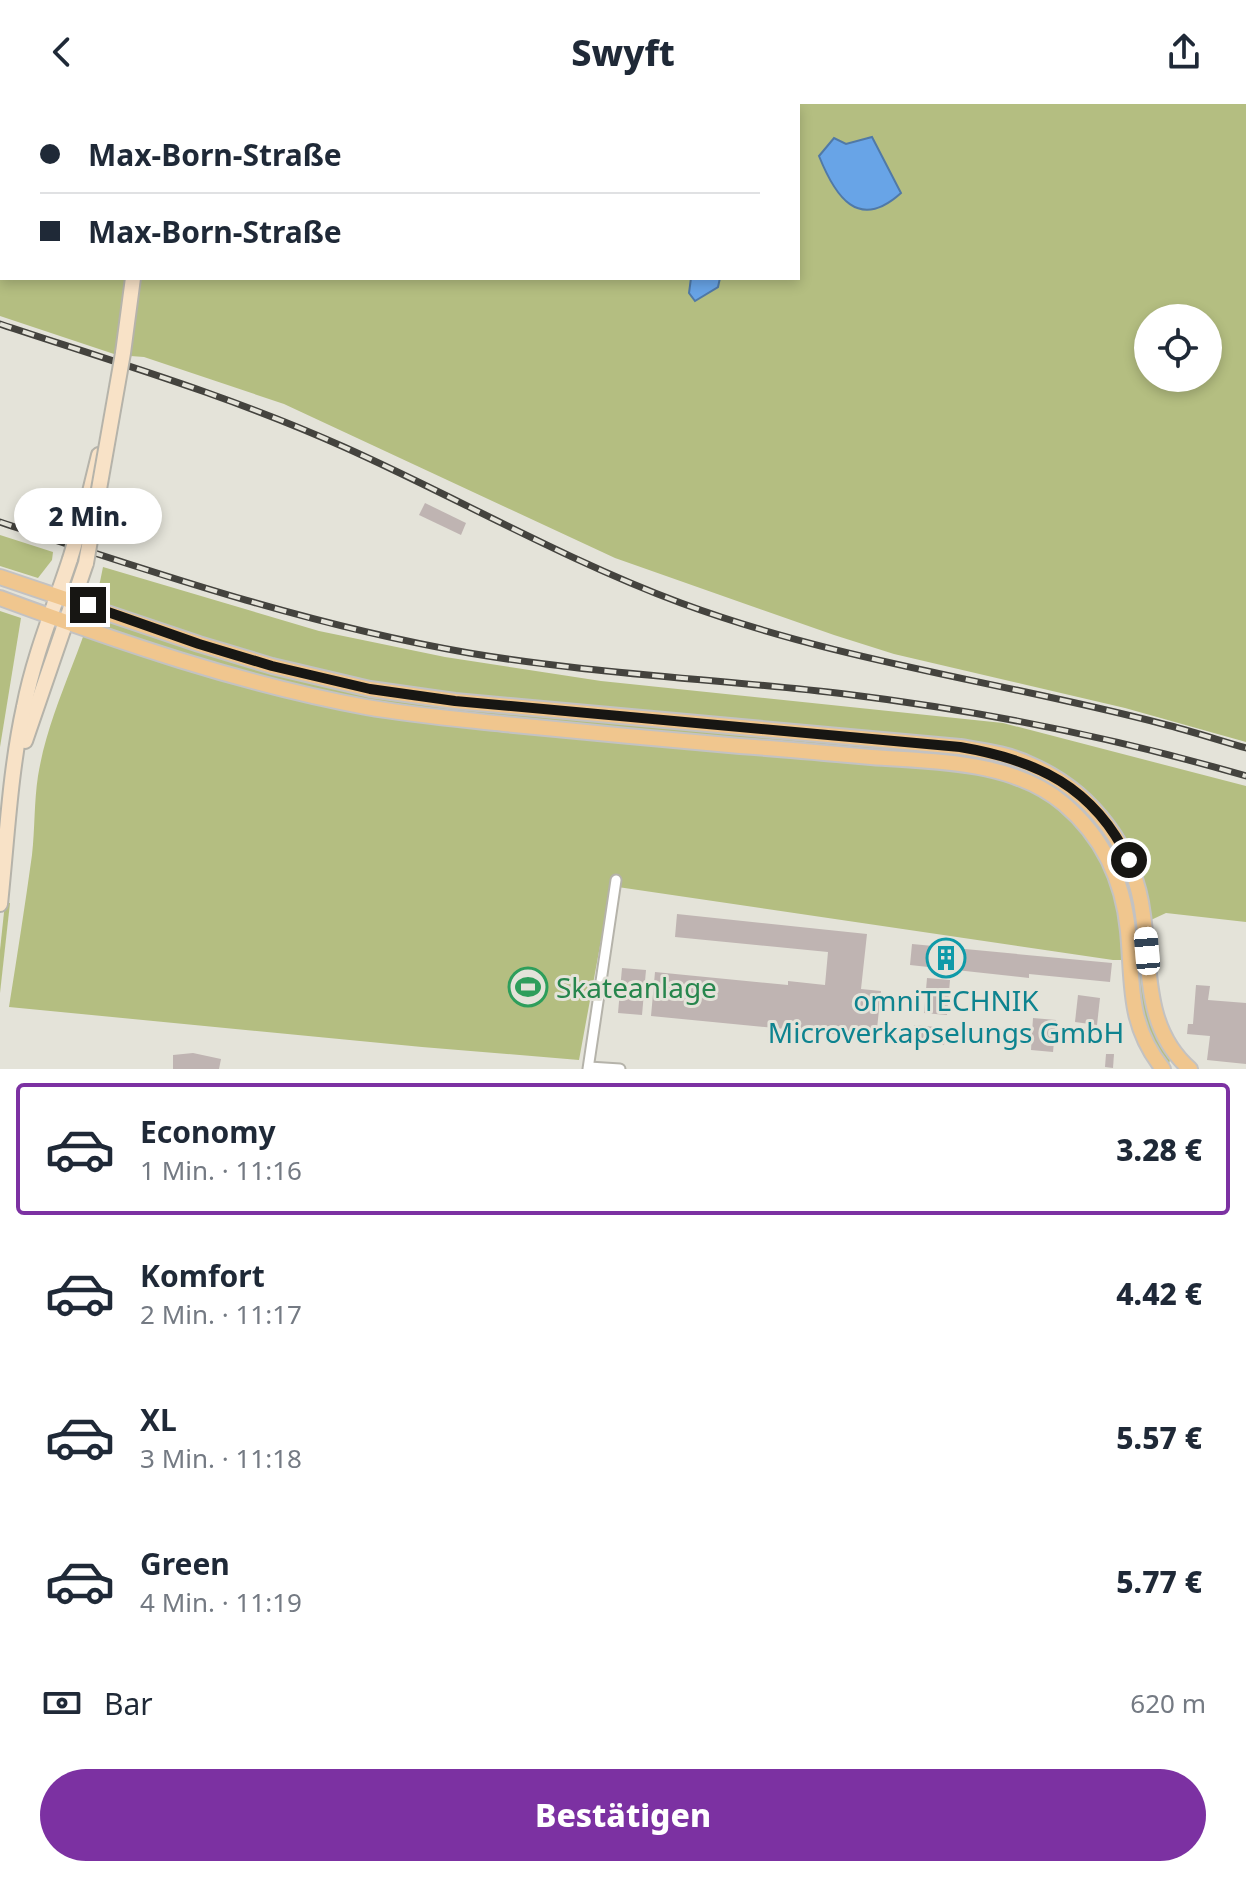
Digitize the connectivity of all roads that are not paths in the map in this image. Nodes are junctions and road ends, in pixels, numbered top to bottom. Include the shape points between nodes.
1 (133, 280) edge
2 (111, 417) junction
3 (0, 577) edge
4 (58, 595) junction
5 (0, 598) edge
6 (73, 600) junction
7 (50, 616) junction
8 (66, 621) junction
9 (15, 772) junction
10 (2, 875) edge
11 (616, 880) dead end
12 (0, 904) edge
13 (589, 1068) edge
14 (1188, 1068) edge
15 (620, 1069) edge
16 (1163, 1069) edge

1 - 2 main road, bridge
2 - 4 main road, bridge
2 - 6 main road, bridge via 86,563
3 - 4 main road
4 - 6 main road
4 - 7 main road
5 - 7 main road
6 - 8 main road
6 - 14 main road via 272,666 370,689 960,747 1029,763 1077,793 1120,843 1139,894 1157,1023
7 - 8 main road
7 - 9 main road via 24,706
8 - 9 main road
8 - 16 main road via 229,676 367,707 1006,773 1064,805 1109,860 1123,899 1137,1023
9 - 10 main road
10 - 12 main road
11 - 13 street
13 - 15 street

